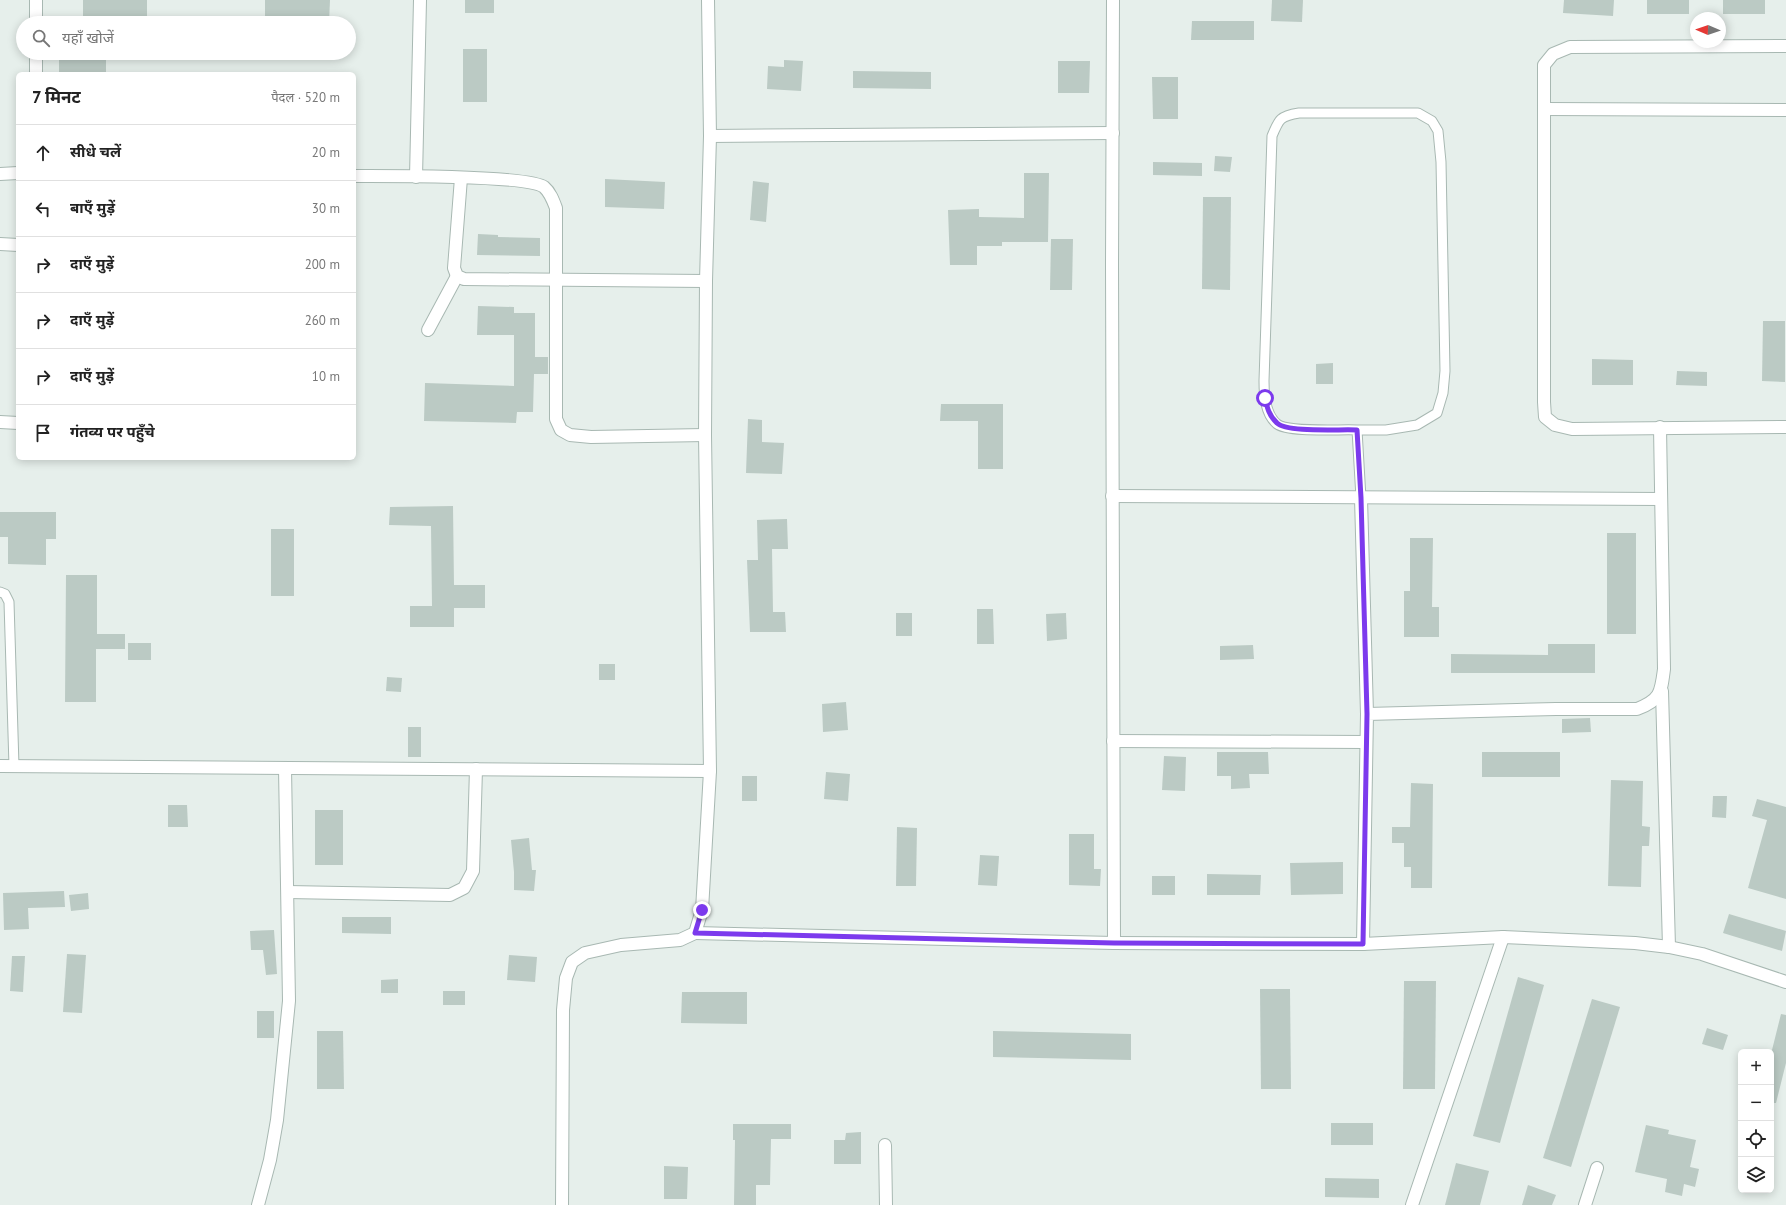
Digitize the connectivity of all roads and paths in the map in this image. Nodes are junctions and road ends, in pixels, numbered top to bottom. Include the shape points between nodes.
1 (36, 0) edge
2 (420, 0) edge
3 (708, 0) edge
4 (1113, 0) edge
5 (36, 16) edge
6 (1786, 46) edge
7 (36, 60) edge
8 (36, 72) edge
9 (1544, 109) junction
10 (1786, 110) edge
11 (1112, 133) junction
12 (710, 136) junction
13 (16, 173) edge
14 (0, 174) edge
15 (356, 176) edge
16 (416, 177) junction
17 (461, 178) junction
18 (0, 244) edge
19 (16, 245) edge
20 (457, 276) junction
21 (557, 280) junction
22 (706, 281) junction
23 (428, 330) dead end
24 (0, 422) edge
25 (16, 423) edge
26 (1660, 427) junction
27 (1786, 427) edge
28 (1357, 430) junction
29 (705, 435) junction
30 (1112, 496) junction
31 (1361, 498) junction
32 (1661, 499) junction
33 (0, 592) edge
34 (1662, 691) junction
35 (1367, 714) junction
36 (1113, 741) junction
37 (1366, 742) junction
38 (0, 766) edge
39 (14, 766) junction
40 (285, 768) junction
41 (476, 769) junction
42 (710, 771) junction
43 (288, 892) junction
44 (695, 933) junction
45 (1503, 937) junction
46 (1114, 943) junction
47 (1363, 944) junction
48 (1669, 947) junction
49 (1786, 982) edge
50 (885, 1145) dead end
51 (1597, 1168) dead end
52 (258, 1205) edge
53 (562, 1205) edge
54 (886, 1205) edge
55 (1412, 1205) edge
56 (1585, 1205) edge

1 - 5 street
2 - 16 street
3 - 12 street
4 - 11 street
6 - 9 street via 1570,47 1553,54 1544,64
7 - 8 street
9 - 10 street
9 - 26 street via 1545,417 1555,425 1572,429
11 - 12 street
11 - 30 street
12 - 22 street
13 - 14 street
15 - 16 street
16 - 17 street
17 - 20 street via 454,268
17 - 21 street via 530,182 543,186 552,196 556,208
18 - 19 street
20 - 21 street via 464,279
20 - 23 street
21 - 22 street
21 - 29 street via 556,419 561,430 591,437
22 - 29 street
24 - 25 street
26 - 27 street
26 - 32 street
28 - 28 lane via 1288,429 1277,424 1269,413 1265,398 1272,136 1277,123 1285,115 1418,113 1432,121 1438,131 1442,162 1445,371 1438,413 1417,425 1386,430
28 - 31 lane
29 - 42 street
30 - 31 street
30 - 36 street
31 - 32 street
31 - 35 street
32 - 34 street via 1664,669
33 - 39 lane via 5,594 9,602
34 - 35 street via 1650,704 1637,709
34 - 48 street
35 - 37 street
36 - 37 street
36 - 46 street
37 - 47 street
38 - 39 street
39 - 40 street
40 - 41 street
40 - 43 street
41 - 42 street
41 - 43 street via 472,871 464,888 450,895
42 - 44 street via 702,910
43 - 52 street via 288,1009 277,1120
44 - 46 street
44 - 53 street via 680,940 621,944 585,953 572,962 566,978 563,1010
45 - 47 street
45 - 48 street
45 - 55 street
46 - 47 street
48 - 49 street via 1702,954
50 - 54 street
51 - 56 street

